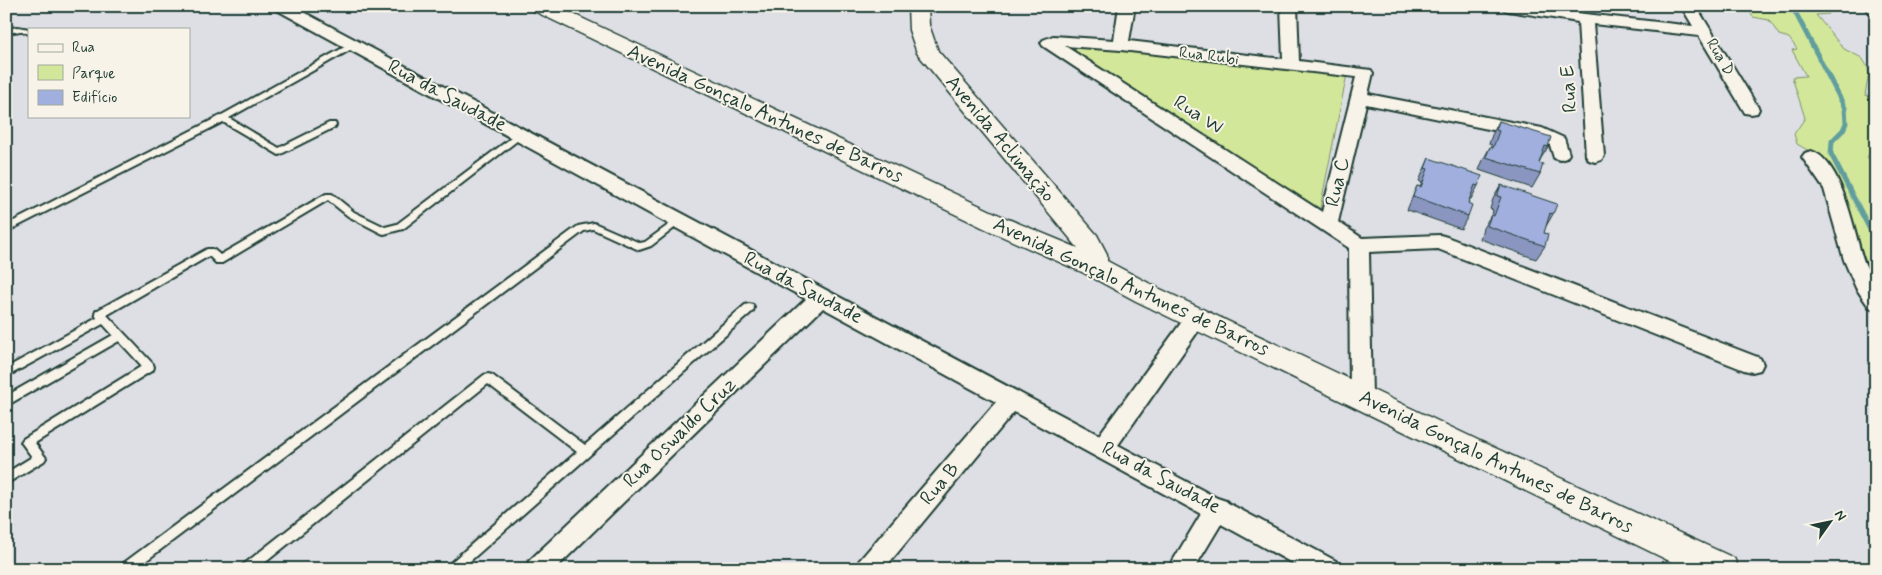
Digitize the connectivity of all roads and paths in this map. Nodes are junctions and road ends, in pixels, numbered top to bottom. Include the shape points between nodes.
1 (280, 6) edge
2 (539, 6) edge
3 (918, 6) edge
4 (1127, 6) edge
5 (1289, 6) edge
6 (1508, 6) edge
7 (1688, 6) edge
8 (1872, 6) edge
9 (1876, 13) edge
10 (1585, 19) junction
11 (6, 30) edge
12 (28, 31) edge
13 (1705, 32) junction
14 (1053, 41) joint
15 (353, 46) junction
16 (1121, 46) junction
17 (1291, 65) junction
18 (1365, 73) joint
19 (1358, 97) junction
20 (1751, 109) dead end
21 (223, 118) junction
22 (332, 125) dead end
23 (519, 135) junction
24 (1560, 154) dead end
25 (1594, 156) dead end
26 (1811, 157) dead end
27 (678, 221) junction
28 (1328, 225) junction
29 (6, 229) edge
30 (1359, 245) junction
31 (1094, 266) junction
32 (821, 297) junction
33 (1876, 302) edge
34 (749, 308) dead end
35 (1196, 318) junction
36 (104, 319) junction
37 (120, 336) junction
38 (1752, 364) dead end
39 (6, 373) edge
40 (1360, 397) junction
41 (1011, 400) junction
42 (6, 402) edge
43 (1103, 448) junction
44 (585, 452) junction
45 (6, 479) edge
46 (1218, 508) junction
47 (125, 569) edge
48 (247, 569) edge
49 (452, 569) edge
50 (538, 569) edge
51 (868, 569) edge
52 (1180, 569) edge
53 (1327, 569) edge
54 (1722, 569) edge

1 - 15 street, Rua da Saudade
2 - 31 main road, Avenida Gonçalo Antunes de Barros via 999,225
3 - 31 main road, Avenida Aclimação via 919,34 928,53 1088,242 1094,254
4 - 16 street
5 - 17 street
6 - 10 street
7 - 13 street, Rua D
8 - 9 street
10 - 13 street
10 - 25 street, Rua E
11 - 12 lane via 16,28
13 - 20 street, Rua D
14 - 16 street, Rua Rubi
14 - 28 street, Rua W via 1049,43 1052,46
15 - 21 lane
15 - 23 street, Rua da Saudade
16 - 17 street, Rua Rubi
17 - 18 street, Rua Rubi
18 - 19 street, Rua C
19 - 24 street via 1542,134 1558,142
19 - 28 street, Rua C
21 - 22 lane via 279,152
21 - 29 lane
23 - 27 street, Rua da Saudade
23 - 36 lane via 400,227 384,231 351,214 329,196 219,260 210,251 100,314
26 - 33 street via 1833,189 1855,266 1863,285
27 - 32 street, Rua da Saudade
27 - 47 lane via 639,247 594,226 581,228
28 - 30 street, Rua C
30 - 38 street via 1440,242
30 - 40 street
31 - 35 main road, Avenida Gonçalo Antunes de Barros
32 - 41 street, Rua da Saudade
32 - 50 street, Rua Oswaldo Cruz
34 - 44 lane
35 - 40 main road, Avenida Gonçalo Antunes de Barros
35 - 43 street
36 - 37 lane
36 - 39 lane
37 - 42 lane
37 - 45 lane via 149,367 27,442 40,458
40 - 54 main road, Avenida Gonçalo Antunes de Barros
41 - 43 street, Rua da Saudade
41 - 51 street, Rua B
43 - 46 street, Rua da Saudade
44 - 48 lane via 488,378
44 - 49 lane
46 - 52 street
46 - 53 street, Rua da Saudade

